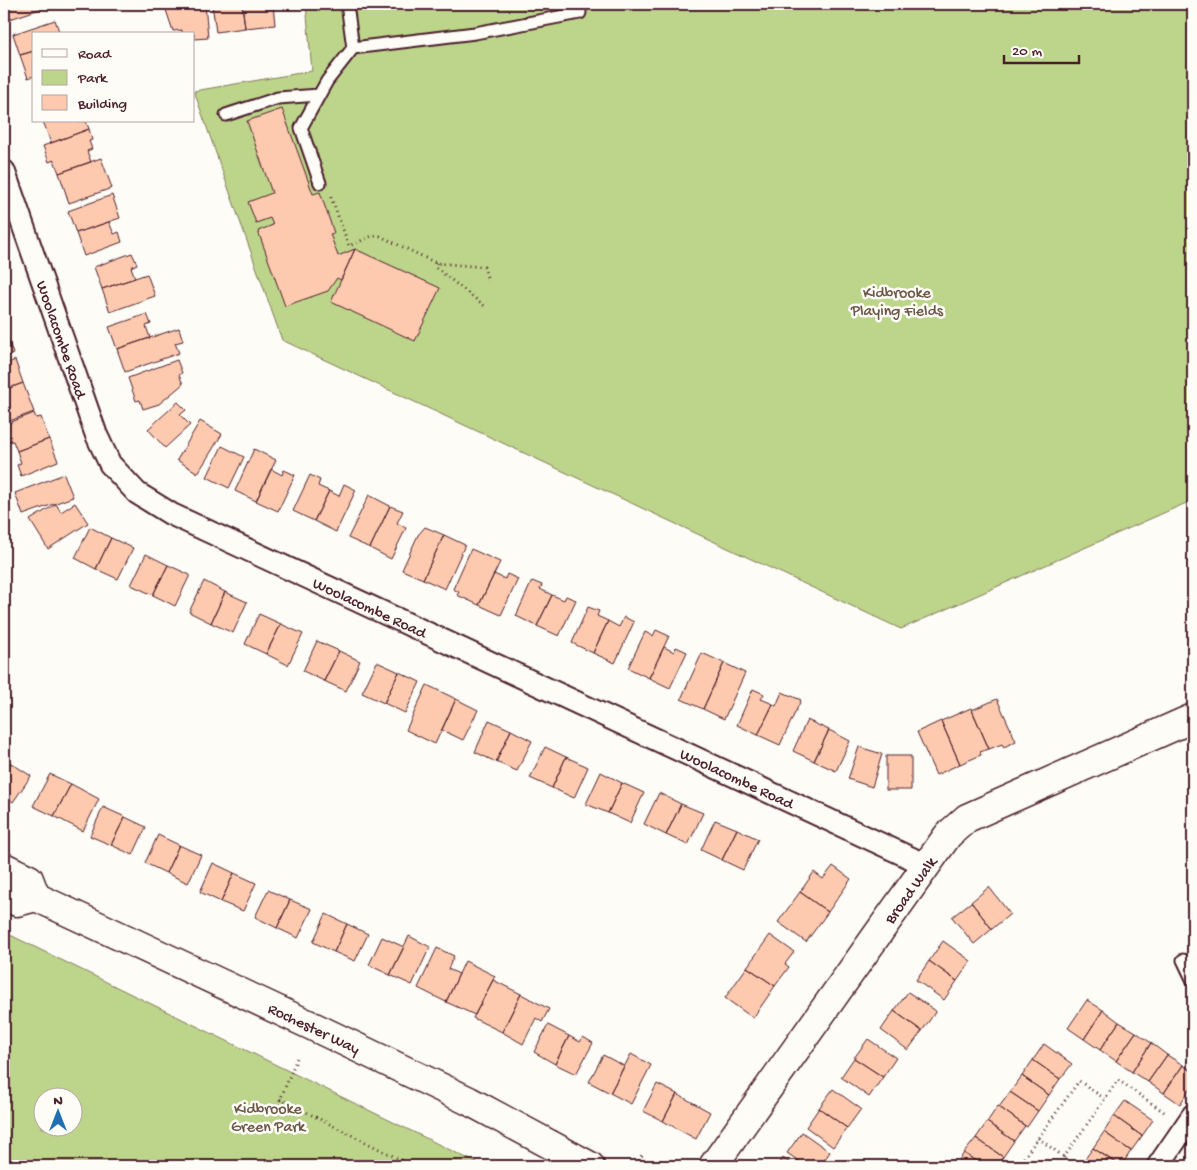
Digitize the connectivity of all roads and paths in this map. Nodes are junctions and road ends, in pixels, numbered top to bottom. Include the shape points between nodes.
1 (347, 4) edge
2 (579, 4) edge
3 (353, 48) junction
4 (319, 95) junction
5 (226, 115) dead end
6 (4, 171) edge
7 (320, 183) joint
8 (436, 263) junction
9 (488, 281) dead end
10 (486, 307) dead end
11 (1193, 718) edge
12 (926, 865) junction
13 (4, 867) edge
14 (4, 895) edge
15 (36, 897) junction
16 (1183, 960) dead end
17 (1193, 981) edge
18 (296, 1058) dead end
19 (280, 1099) junction
20 (1105, 1099) junction
21 (276, 1110) dead end
22 (1189, 1121) edge
23 (1038, 1138) junction
24 (642, 1155) dead end
25 (1064, 1157) junction
26 (413, 1166) edge
27 (590, 1166) edge
28 (636, 1166) edge
29 (713, 1166) edge
30 (1018, 1166) edge
31 (1058, 1166) edge
32 (1158, 1166) edge

1 - 3 lane
2 - 3 lane via 580,13 494,30
3 - 4 lane
4 - 5 lane via 278,98
4 - 7 lane via 301,128
6 - 12 street, Woolacombe Road via 96,434 110,464 137,494 171,514
7 - 8 path via 328,188 349,246 380,236
8 - 9 path via 484,267
8 - 10 path via 436,268
11 - 12 street, Broad Walk via 967,818 948,835
12 - 29 street, Broad Walk
13 - 15 street via 29,879
14 - 15 street via 18,902
15 - 27 street, Rochester Way via 442,1089
16 - 17 lane
18 - 19 path
19 - 21 path
19 - 26 path
20 - 22 path via 1118,1080
20 - 23 path via 1080,1081
20 - 25 path
22 - 32 street
23 - 25 path
23 - 30 path
24 - 28 path
25 - 31 path

